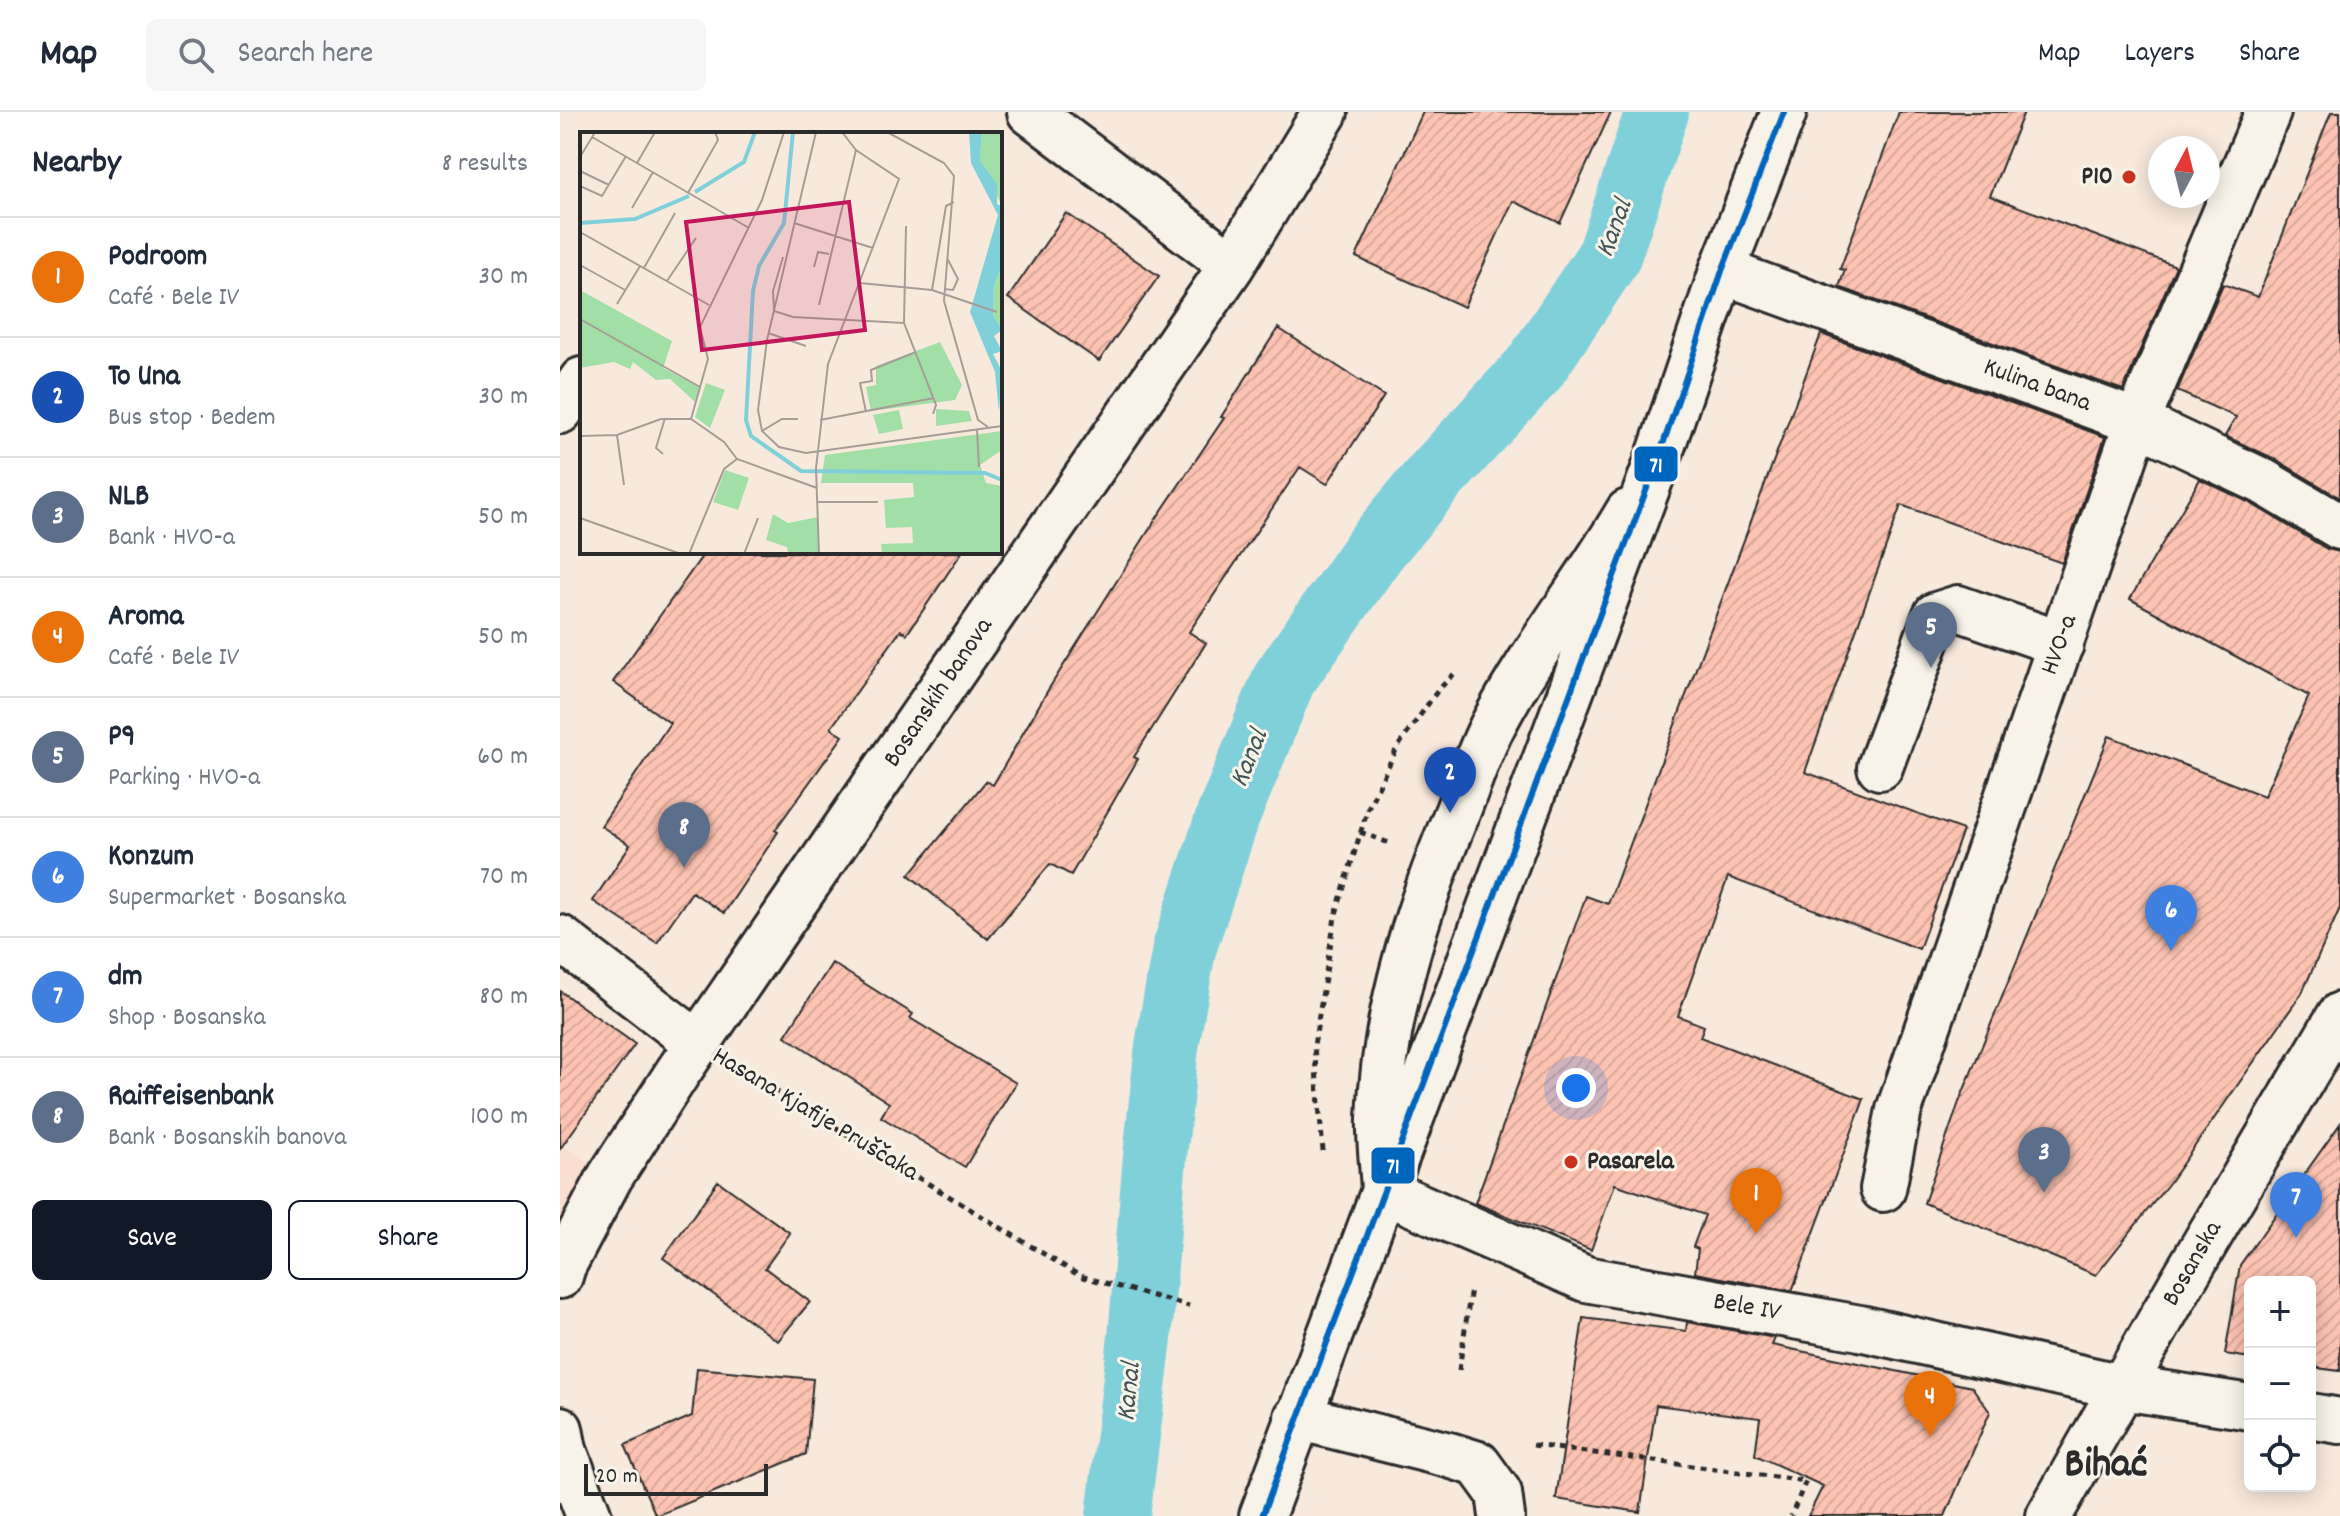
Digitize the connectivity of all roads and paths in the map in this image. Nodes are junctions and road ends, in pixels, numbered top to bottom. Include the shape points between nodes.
1 (1030, 112) edge
2 (1325, 112) edge
3 (1784, 112) edge
4 (2268, 112) edge
5 (1232, 265) junction
6 (1722, 271) junction
7 (580, 383) edge
8 (560, 411) edge
9 (2137, 422) junction
10 (1658, 459) junction
11 (2340, 527) edge
12 (2061, 644) junction
13 (1880, 767) dead end
14 (560, 938) edge
15 (2340, 1015) edge
16 (697, 1043) junction
17 (1883, 1189) dead end
18 (1384, 1191) junction
19 (560, 1276) edge
20 (1471, 1287) dead end
21 (1189, 1306) dead end
22 (1459, 1370) dead end
23 (2122, 1387) junction
24 (2244, 1406) edge
25 (1297, 1417) junction
26 (2316, 1417) edge
27 (2340, 1421) edge
28 (560, 1429) edge
29 (1478, 1464) junction
30 (589, 1516) edge
31 (1262, 1516) edge
32 (1502, 1516) edge
33 (1791, 1516) edge
34 (2049, 1516) edge

1 - 5 street
2 - 5 street, Bosanskih banova
3 - 6 street
4 - 9 street, HVO-a
5 - 16 street, Bosanskih banova
6 - 9 street, Kulina bana
6 - 10 street
7 - 8 street
9 - 11 street, Kulina bana via 2262,481
9 - 12 street, HVO-a
10 - 18 street
10 - 18 street via 1493,724 1441,851 1391,1014 1380,1121
12 - 13 street via 1958,608 1936,615
12 - 17 street, HVO-a via 1899,1110
14 - 16 street, Hasana Kjafije Pruščaka
15 - 23 street, Bosanska
16 - 19 street, Bosanskih banova via 610,1177
16 - 21 path, Hasana Kjafije Pruščaka via 1080,1276
18 - 23 street, Bele IV via 1586,1279 1860,1328
18 - 25 street
20 - 22 path
23 - 24 street, Bele IV
23 - 34 street, Bosanska
25 - 29 street
25 - 31 street
26 - 27 street
28 - 30 street
29 - 32 street via 1499,1493
29 - 33 path via 1526,1444 1806,1481

